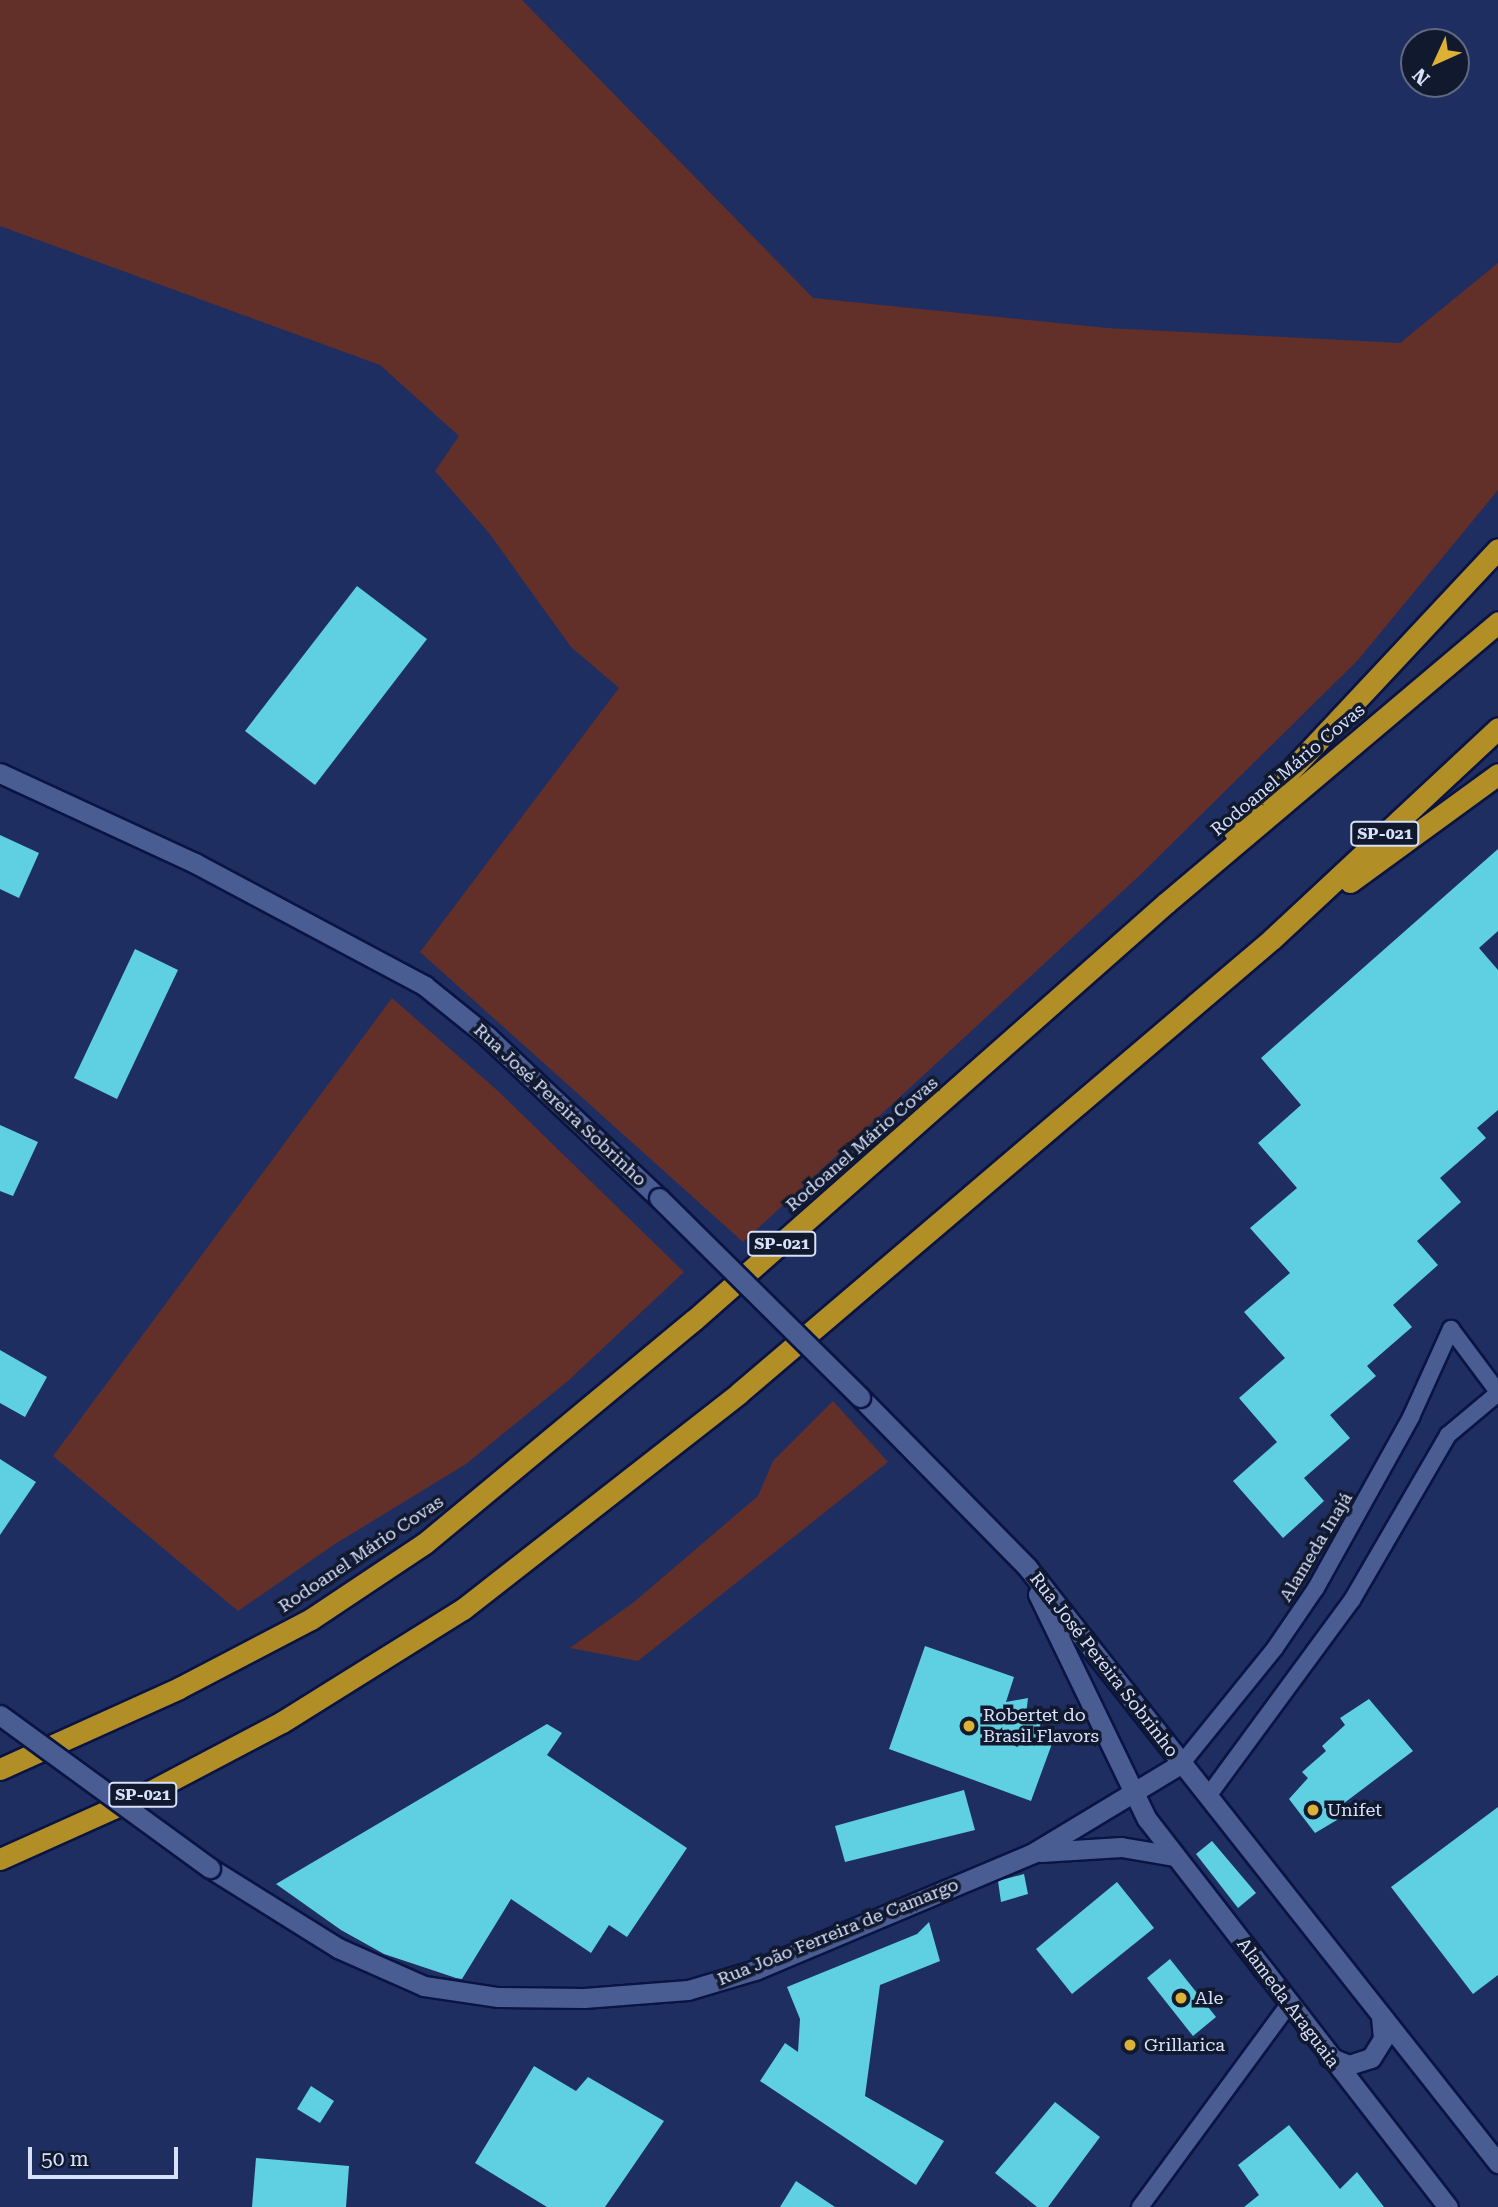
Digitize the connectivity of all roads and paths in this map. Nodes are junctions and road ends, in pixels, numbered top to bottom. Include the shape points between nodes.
1 (1498, 549) edge
2 (1498, 622) edge
3 (1498, 728) edge
4 (0, 773) edge
5 (1498, 774) edge
6 (1166, 903) junction
7 (1272, 939) junction
8 (1498, 1393) edge
9 (1027, 1567) junction
10 (0, 1715) edge
11 (1182, 1763) junction
12 (0, 1769) edge
13 (1132, 1795) junction
14 (1208, 1796) junction
15 (1033, 1853) junction
16 (1175, 1856) junction
17 (0, 1859) edge
18 (1289, 2004) junction
19 (1381, 2015) junction
20 (1328, 2057) junction
21 (1498, 2163) edge
22 (1140, 2207) edge
23 (1448, 2207) edge

1 - 6 highway
2 - 6 highway, Rodoanel Mário Covas / SP-021
3 - 7 highway, SP-021
4 - 9 street, Rua José Pereira Sobrinho, bridge via 206,869 433,992 659,1198
5 - 7 highway
6 - 12 highway, Rodoanel Mário Covas / SP-021 via 810,1220 425,1544 311,1619 179,1688
7 - 17 highway, SP-021 via 739,1392 463,1609 282,1722 151,1791
8 - 11 street, Alameda Inajá via 1451,1329 1411,1417 1316,1588 1275,1648
8 - 14 street via 1448,1435 1352,1600
9 - 11 street, Rua José Pereira Sobrinho
9 - 13 street, Rua José Pereira Sobrinho
10 - 15 street, Rua João Ferreira de Camargo, bridge via 210,1868 338,1948 424,1986 498,1997 584,1997 688,1990 719,1983
11 - 13 street, Rua João Ferreira de Camargo
11 - 14 street
13 - 15 street, Rua João Ferreira de Camargo
13 - 16 street, Alameda Araguaia
14 - 19 street
15 - 16 street via 1121,1847
16 - 18 street, Alameda Araguaia
18 - 20 street, Alameda Araguaia
18 - 22 street
19 - 20 street via 1383,2039 1371,2058 1349,2065
19 - 21 street
20 - 23 street, Alameda Araguaia

